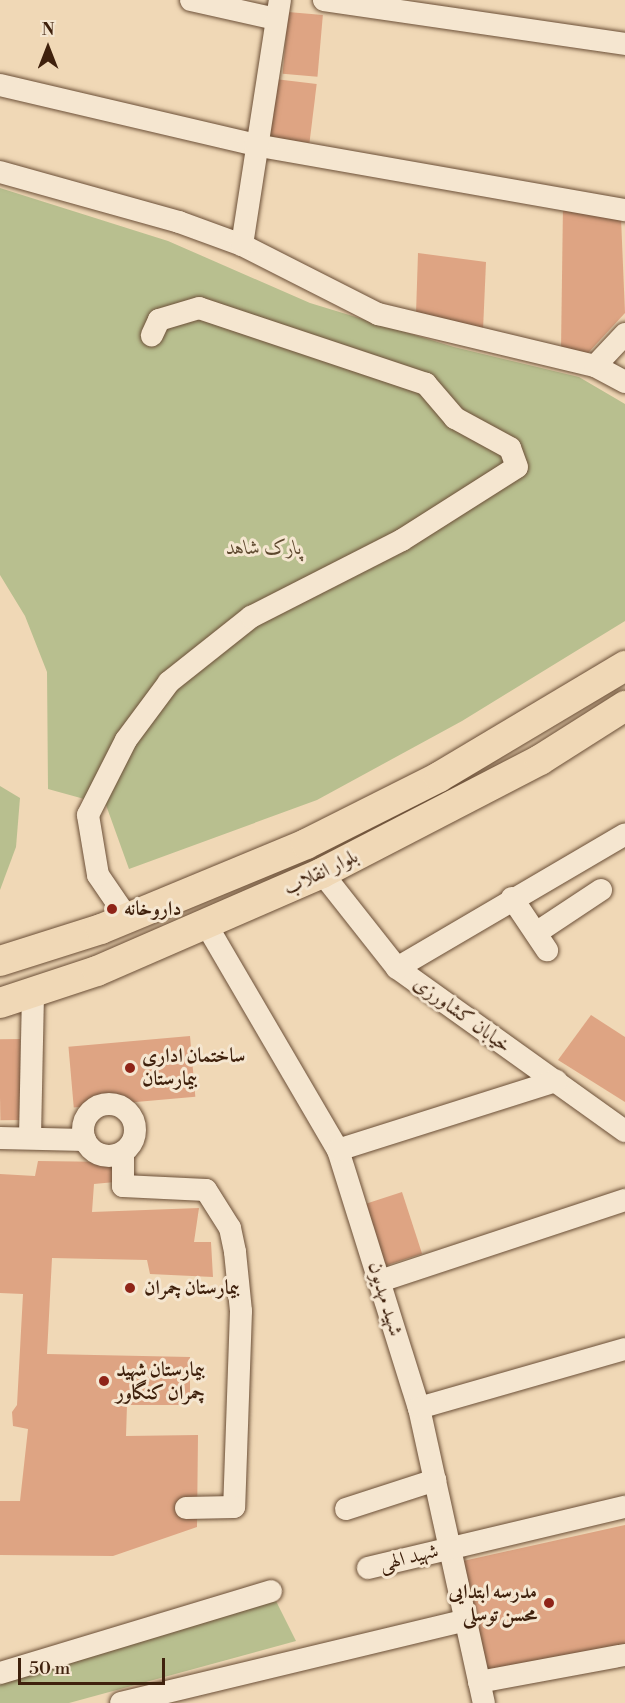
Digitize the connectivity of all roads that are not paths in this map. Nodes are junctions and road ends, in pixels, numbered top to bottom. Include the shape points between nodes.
1 (191, 0) edge
2 (324, 0) edge
3 (278, 10) edge
4 (625, 44) edge
5 (0, 85) edge
6 (255, 145) junction
7 (0, 172) edge
8 (625, 210) edge
9 (242, 245) junction
10 (625, 334) edge
11 (152, 335) dead end
12 (595, 366) junction
13 (625, 382) edge
14 (625, 666) edge
15 (625, 706) edge
16 (625, 834) edge
17 (322, 873) junction
18 (601, 890) dead end
19 (512, 898) junction
20 (129, 919) junction
21 (207, 926) junction
22 (0, 961) edge
23 (397, 968) junction
24 (33, 992) junction
25 (0, 1003) edge
26 (556, 1081) junction
27 (625, 1131) edge
28 (30, 1137) junction
29 (0, 1138) edge
30 (85, 1140) junction
31 (338, 1150) junction
32 (123, 1152) junction
33 (625, 1200) edge
34 (380, 1281) junction
35 (625, 1349) edge
36 (419, 1408) junction
37 (435, 1480) junction
38 (625, 1507) edge
39 (186, 1508) dead end
40 (346, 1509) dead end
41 (450, 1548) junction
42 (368, 1568) dead end
43 (271, 1591) dead end
44 (466, 1620) junction
45 (625, 1655) edge
46 (0, 1673) edge
47 (482, 1692) edge
48 (178, 1696) edge
49 (121, 1703) edge

1 - 3 street
2 - 4 street
3 - 6 street
5 - 6 street
6 - 8 street
6 - 9 street
7 - 9 street via 93,195
9 - 12 street via 378,314
10 - 12 street
11 - 20 street via 159,320 199,308 426,384 455,418 510,448 517,467 402,540 251,617 169,682 126,740 88,815 98,875
12 - 13 street
14 - 20 main road, بلوار انقلاب via 439,777 306,844
15 - 17 main road, بلوار انقلاب via 458,805
16 - 19 street
17 - 21 main road, بلوار انقلاب
17 - 23 street, خیابان کشاورزی
18 - 19 street via 541,941
19 - 23 street
20 - 22 main road, بلوار انقلاب
21 - 24 main road, بلوار انقلاب
21 - 31 street, شهید مهدیون
23 - 26 street, خیابان کشاورزی
24 - 25 main road, بلوار انقلاب
24 - 28 street
26 - 27 street, خیابان کشاورزی
26 - 31 street
28 - 29 street
28 - 30 street
30 - 32 street via 106,1156
30 - 32 street via 87,1117 99,1106 115,1105 129,1113 135,1130
31 - 34 street, شهید مهدیون
32 - 39 street via 123,1186 206,1190 230,1227 235,1252 241,1311 234,1507
33 - 34 street
34 - 36 street, شهید مهدیون
35 - 36 street
36 - 37 street, شهید مهدیون
37 - 40 street
37 - 41 street, شهید مهدیون
38 - 41 street, شهید الهی
41 - 42 street, شهید الهی
41 - 44 street, شهید مهدیون
43 - 46 street
44 - 47 street, شهید مهدیون
44 - 48 street
45 - 47 street
48 - 49 street

